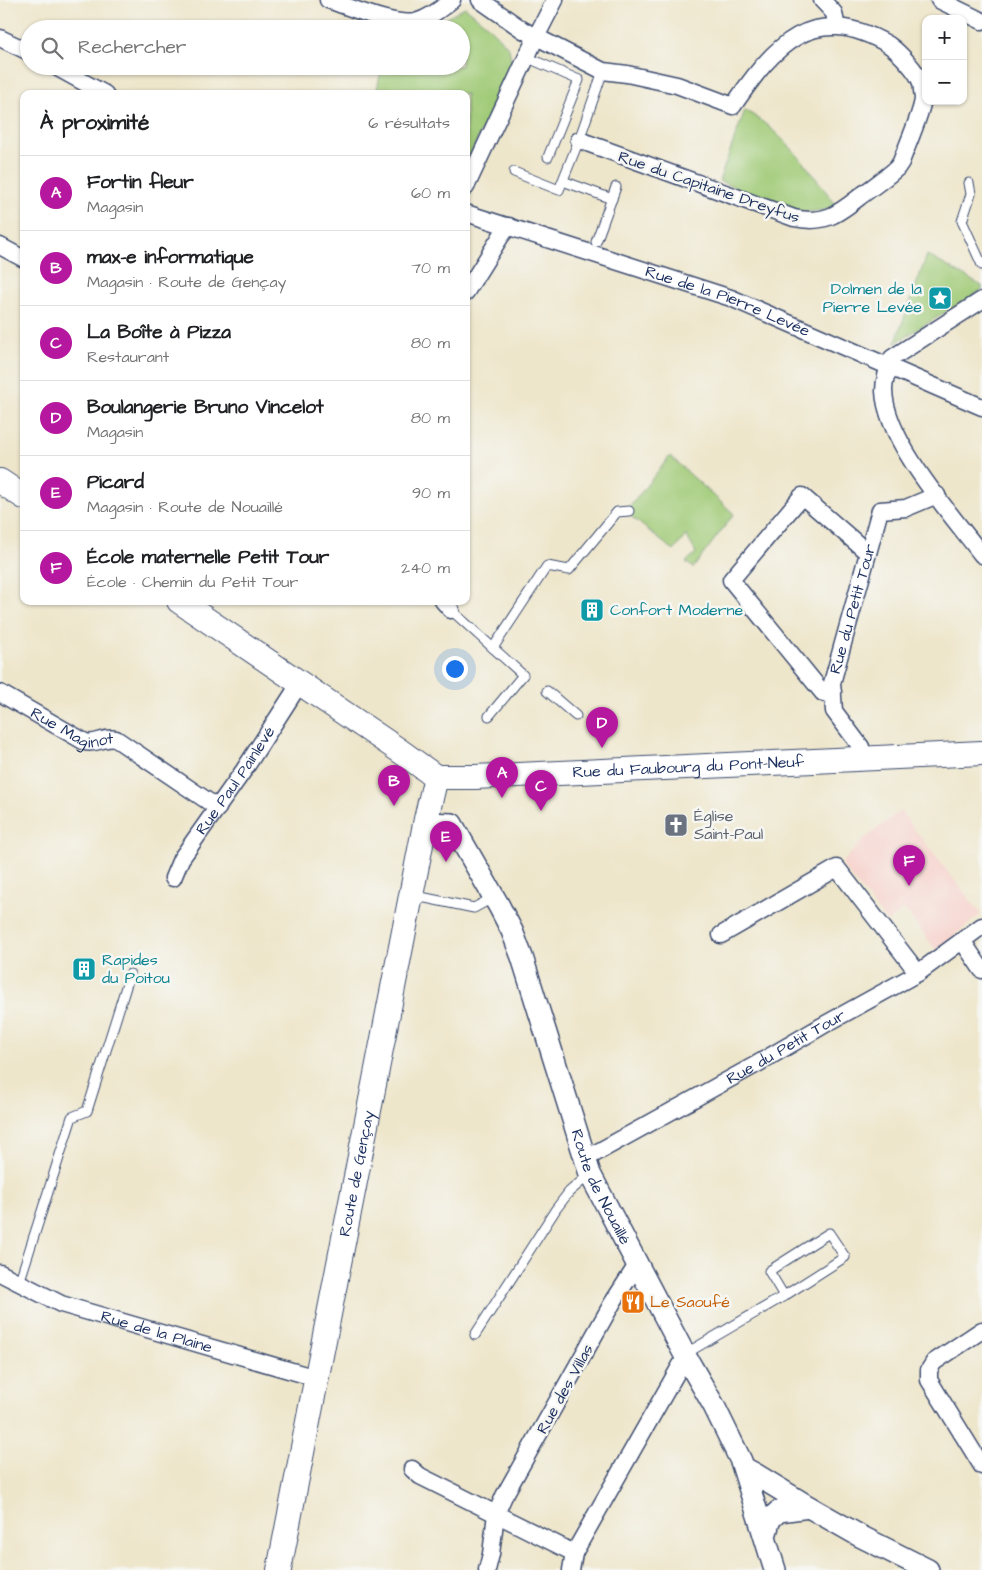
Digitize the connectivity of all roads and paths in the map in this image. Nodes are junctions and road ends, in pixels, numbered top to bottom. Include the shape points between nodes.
1 (328, 0) edge
2 (452, 0) edge
3 (480, 0) edge
4 (554, 0) edge
5 (822, 0) edge
6 (939, 0) edge
7 (390, 20) edge
8 (419, 20) edge
9 (982, 20) edge
10 (836, 23) junction
11 (536, 37) junction
12 (0, 38) edge
13 (20, 48) edge
14 (526, 57) junction
15 (603, 71) junction
16 (70, 75) edge
17 (98, 90) edge
18 (579, 140) junction
19 (548, 157) dead end
20 (514, 172) dead end
21 (470, 178) edge
22 (563, 181) junction
23 (969, 183) dead end
24 (616, 187) dead end
25 (612, 199) junction
26 (470, 214) edge
27 (509, 226) junction
28 (596, 242) dead end
29 (0, 246) edge
30 (20, 257) edge
31 (982, 265) edge
32 (470, 286) edge
33 (982, 300) edge
34 (888, 367) junction
35 (982, 407) edge
36 (0, 481) edge
37 (20, 494) edge
38 (937, 495) junction
39 (629, 511) dead end
40 (868, 552) junction
41 (982, 555) edge
42 (185, 605) edge
43 (447, 606) edge
44 (493, 648) junction
45 (300, 683) junction
46 (547, 692) dead end
47 (832, 692) junction
48 (0, 693) edge
49 (489, 716) dead end
50 (576, 716) dead end
51 (982, 753) edge
52 (862, 759) junction
53 (436, 778) junction
54 (218, 808) junction
55 (425, 823) junction
56 (173, 878) dead end
57 (411, 894) junction
58 (494, 897) junction
59 (982, 926) edge
60 (721, 935) dead end
61 (962, 942) junction
62 (982, 970) edge
63 (918, 973) junction
64 (130, 974) dead end
65 (588, 1166) junction
66 (639, 1268) junction
67 (0, 1273) edge
68 (19, 1283) junction
69 (784, 1296) junction
70 (982, 1330) edge
71 (475, 1335) dead end
72 (686, 1357) junction
73 (316, 1378) junction
74 (982, 1466) edge
75 (744, 1468) junction
76 (412, 1469) dead end
77 (809, 1507) junction
78 (496, 1514) junction
79 (765, 1536) junction
80 (574, 1553) junction
81 (280, 1570) edge
82 (487, 1570) edge
83 (571, 1570) edge
84 (775, 1570) edge
85 (928, 1570) edge

1 - 7 street
2 - 8 street
3 - 11 street, Rue du Capitaine Dreyfus
4 - 11 street
5 - 10 street via 834,13
6 - 9 street
10 - 15 street, Rue du Capitaine Dreyfus via 804,29 779,46 733,106 677,85
10 - 18 street, Rue du Capitaine Dreyfus via 867,32 892,47 917,75 923,98 897,168 834,216 816,221 794,218
11 - 14 street
11 - 15 street, Rue du Capitaine Dreyfus
12 - 13 street
14 - 19 lane via 579,80
14 - 21 street
15 - 18 lane
16 - 17 street
18 - 22 lane
20 - 22 lane via 559,190
22 - 25 lane
23 - 31 lane via 971,194 962,222
24 - 25 lane
25 - 28 lane
26 - 27 street, Rue de la Pierre Levée
27 - 32 street
27 - 34 street, Rue de la Pierre Levée via 732,298
29 - 30 street
33 - 34 street via 893,356
34 - 35 street, Rue de la Pierre Levée
34 - 38 street via 884,393 897,436
36 - 37 main road
38 - 40 street, Rue du Petit Tour via 906,508 880,510
38 - 41 street
39 - 44 lane via 617,512 569,570 547,566
40 - 47 street, Rue du Petit Tour
40 - 47 street via 802,496 731,580 823,693
42 - 45 main road
43 - 44 lane
44 - 49 lane via 523,676
45 - 53 main road
45 - 54 street, Rue Paul Painlevé
46 - 50 lane
47 - 52 street, Rue du Petit Tour via 834,711 861,747
48 - 54 street, Rue Maginot via 85,742 116,739
51 - 52 main road, Rue du Faubourg du Pont-Neuf
52 - 53 main road, Rue du Faubourg du Pont-Neuf
53 - 55 main road, Route de Gençay
54 - 56 street, Rue Paul Painlevé via 181,859
55 - 57 main road, Route de Gençay
55 - 58 street, Route de Nouaillé via 452,824
57 - 58 lane via 474,908
57 - 73 main road, Route de Gençay
58 - 65 street, Route de Nouaillé via 522,957
59 - 61 street, Rue du Petit Tour
60 - 63 street via 837,868
61 - 62 street
61 - 63 street, Rue du Petit Tour
63 - 65 street, Rue du Petit Tour via 757,1064
64 - 68 lane via 87,1111 72,1117
65 - 66 street, Route de Nouaillé
65 - 71 lane via 556,1209
66 - 72 street, Route de Nouaillé
66 - 78 street, Rue des Villas via 633,1271 613,1302
67 - 68 street, Rue de la Plaine
68 - 73 street, Rue de la Plaine via 61,1304
69 - 69 lane via 844,1257 829,1233 769,1272
69 - 72 lane
70 - 74 street via 934,1362 928,1370 929,1380
72 - 75 street, Route de Nouaillé
72 - 80 street
73 - 81 main road, Route de Gençay
75 - 77 street
75 - 79 street, Route de Nouaillé
76 - 78 street
77 - 79 street via 779,1511 770,1519
77 - 85 street
78 - 80 street
78 - 82 street, Rue des Villas
79 - 84 street, Route de Nouaillé
80 - 83 street

